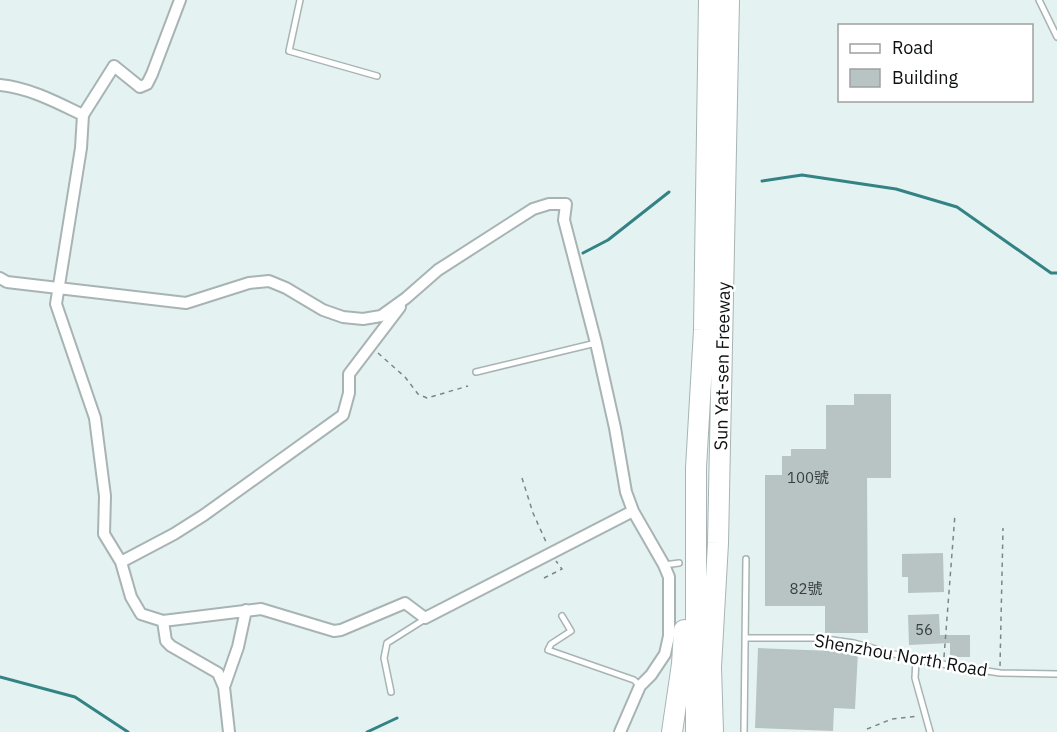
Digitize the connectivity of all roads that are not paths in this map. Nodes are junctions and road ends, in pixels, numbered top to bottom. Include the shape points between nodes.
1 (180, 0) edge
2 (300, 0) edge
3 (709, 0) edge
4 (729, 0) edge
5 (1039, 0) edge
6 (1057, 37) edge
7 (377, 76) dead end
8 (0, 85) edge
9 (83, 115) junction
10 (0, 278) edge
11 (60, 288) junction
12 (406, 298) junction
13 (596, 343) junction
14 (476, 372) dead end
15 (696, 468) junction
16 (633, 512) junction
17 (746, 559) dead end
18 (121, 562) junction
19 (679, 563) dead end
20 (664, 565) junction
21 (246, 610) junction
22 (562, 616) dead end
23 (425, 618) junction
24 (163, 621) junction
25 (745, 638) junction
26 (916, 660) junction
27 (711, 667) junction
28 (1057, 674) edge
29 (640, 686) junction
30 (224, 687) junction
31 (391, 692) dead end
32 (229, 732) edge
33 (620, 732) edge
34 (672, 732) edge
35 (696, 732) edge
36 (713, 732) edge
37 (717, 732) edge
38 (744, 732) edge
39 (930, 732) edge

1 - 9 street via 147,84 140,87 114,66
2 - 7 lane via 289,51
3 - 15 highway, Sun Yat-sen Freeway via 704,330
4 - 27 highway, Sun Yat-sen Freeway via 718,543
5 - 6 lane
8 - 9 street via 40,94
9 - 11 street
10 - 11 street
11 - 12 street via 186,303 269,281 333,314 363,319 381,316
11 - 18 street via 56,304 95,418 105,496 104,534
12 - 13 street via 438,270 533,209 566,204 564,220
12 - 18 street via 349,374 343,415 204,515
13 - 14 lane
13 - 16 street
15 - 34 highway via 682,664
15 - 35 highway, Sun Yat-sen Freeway
16 - 20 street
16 - 23 street
17 - 25 lane
18 - 24 street via 131,597 141,614
19 - 20 lane
20 - 29 street via 669,577 669,636 665,654
21 - 23 street via 261,609 334,631 405,603
21 - 24 street
21 - 30 street
22 - 29 lane via 571,631 548,650 634,680
23 - 31 lane via 387,643 384,658
24 - 30 street via 166,641 218,673
25 - 26 lane, Shenzhou North Road via 818,638 854,643
25 - 38 lane
26 - 28 lane, Shenzhou North Road via 1000,673
26 - 39 lane via 915,678
27 - 36 highway, Sun Yat-sen Freeway
27 - 37 highway
29 - 33 street
30 - 32 street

